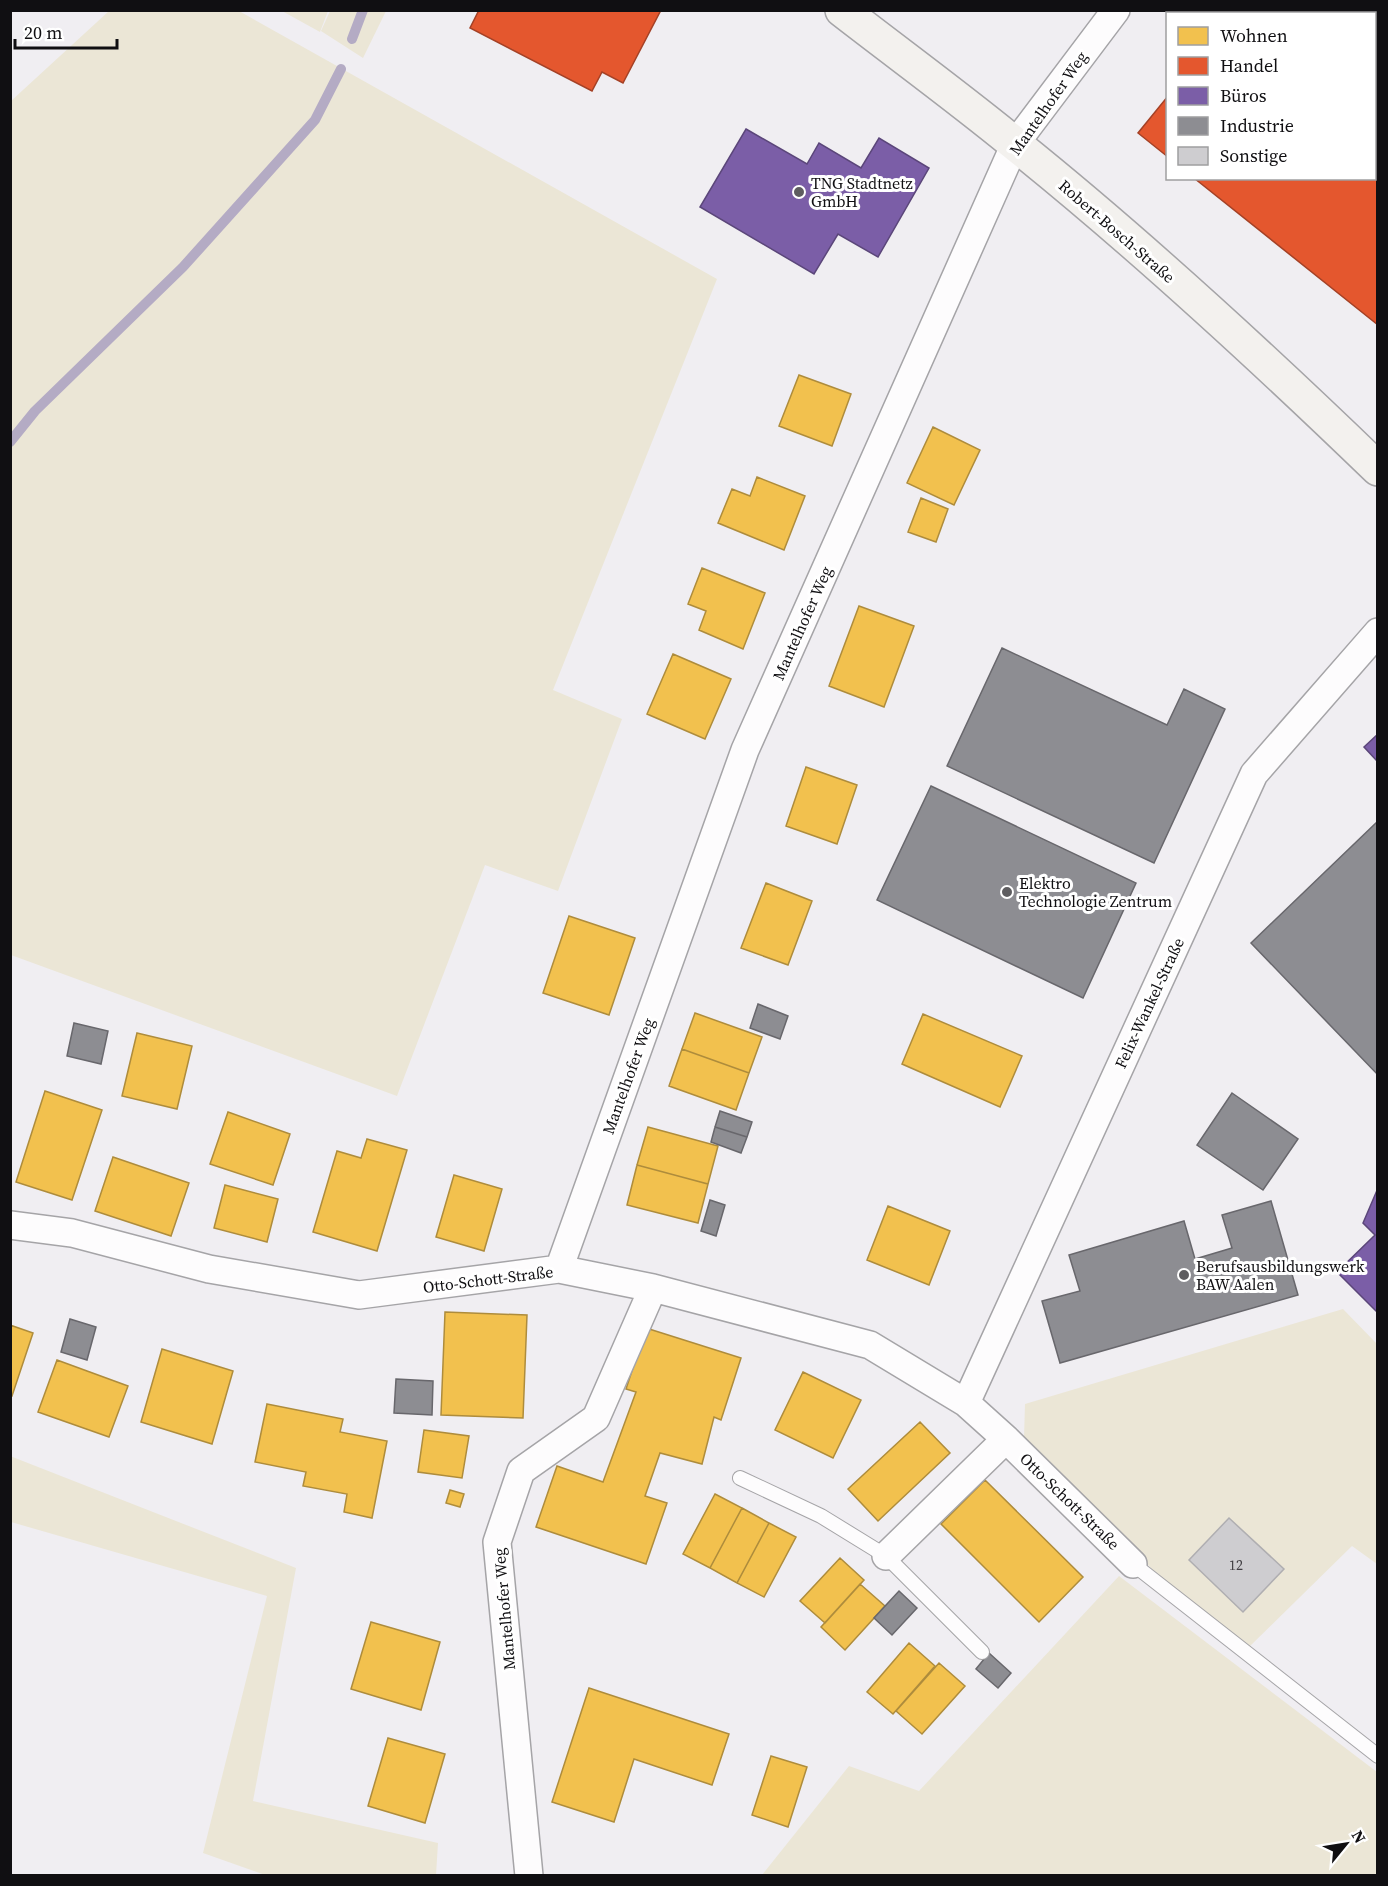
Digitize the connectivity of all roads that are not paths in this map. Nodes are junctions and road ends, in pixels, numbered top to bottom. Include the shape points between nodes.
1 (842, 10) edge
2 (1116, 10) edge
3 (1016, 144) junction
4 (1377, 468) edge
5 (1377, 632) edge
6 (10, 1225) edge
7 (559, 1269) junction
8 (653, 1288) junction
9 (966, 1403) junction
10 (1006, 1439) junction
11 (740, 1478) dead end
12 (886, 1556) junction
13 (1133, 1564) joint
14 (982, 1653) dead end
15 (1377, 1756) edge
16 (529, 1875) edge

1 - 3 street, Robert-Bosch-Straße
2 - 3 street, Mantelhofer Weg
3 - 4 street, Robert-Bosch-Straße via 1181,286
3 - 7 street, Mantelhofer Weg via 745,750
5 - 9 street, Felix-Wankel-Straße via 1254,774
6 - 7 street, Otto-Schott-Straße via 72,1233 208,1269 359,1295
7 - 8 street, Otto-Schott-Straße
8 - 9 street, Otto-Schott-Straße via 870,1345
8 - 16 street, Mantelhofer Weg via 596,1418 521,1471 497,1542
9 - 10 street, Otto-Schott-Straße
10 - 12 street, Otto-Schott-Straße
10 - 13 street, Otto-Schott-Straße
11 - 12 lane via 821,1516
12 - 14 lane
13 - 15 lane

